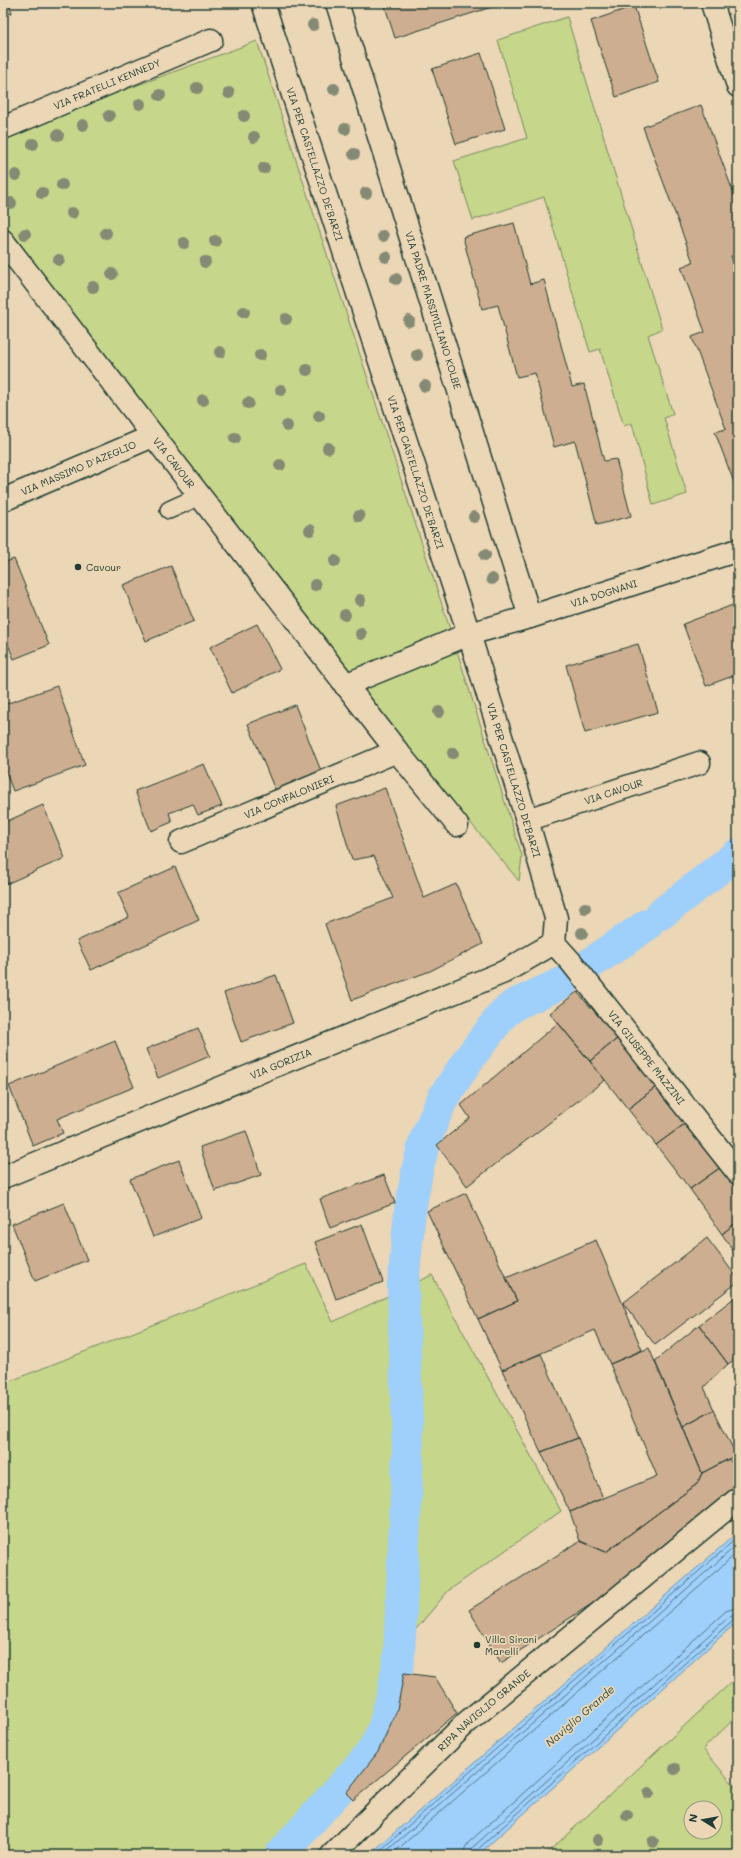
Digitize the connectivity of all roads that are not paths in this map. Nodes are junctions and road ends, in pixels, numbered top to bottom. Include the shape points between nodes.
1 (263, 3) edge
2 (337, 3) edge
3 (712, 3) edge
4 (211, 40) dead end
5 (738, 86) edge
6 (3, 128) edge
7 (3, 241) edge
8 (153, 436) junction
9 (200, 496) junction
10 (3, 500) edge
11 (169, 510) dead end
12 (738, 550) edge
13 (530, 617) junction
14 (469, 634) junction
15 (345, 685) junction
16 (397, 751) junction
17 (699, 763) dead end
18 (527, 820) junction
19 (457, 825) dead end
20 (182, 842) dead end
21 (554, 943) junction
22 (738, 1173) edge
23 (3, 1177) edge
24 (738, 1499) edge
25 (332, 1855) edge

1 - 14 street, VIA PER CASTELLAZZO DE'BARZI
2 - 13 street, VIA PADRE MASSIMILIANO KOLBE
3 - 5 street
4 - 6 street, VIA FRATELLI KENNEDY
7 - 8 street, VIA CAVOUR
8 - 9 street, VIA CAVOUR
8 - 10 street, VIA MASSIMO D'AZEGLIO
9 - 11 lane
9 - 15 street, VIA CAVOUR
12 - 13 street, VIA DOGNANI
13 - 14 street, VIA DOGNANI
14 - 15 street
14 - 18 street, VIA PER CASTELLAZZO DE'BARZI
15 - 16 street, VIA CAVOUR
16 - 19 street, VIA CAVOUR
16 - 20 street, VIA CONFALONIERI
17 - 18 street, VIA CAVOUR
18 - 21 street, VIA PER CASTELLAZZO DE'BARZI via 556,918
21 - 22 street, VIA GIUSEPPE MAZZINI
21 - 23 street, VIA GORIZIA via 497,975
24 - 25 street, RIPA NAVIGLIO GRANDE via 466,1723

